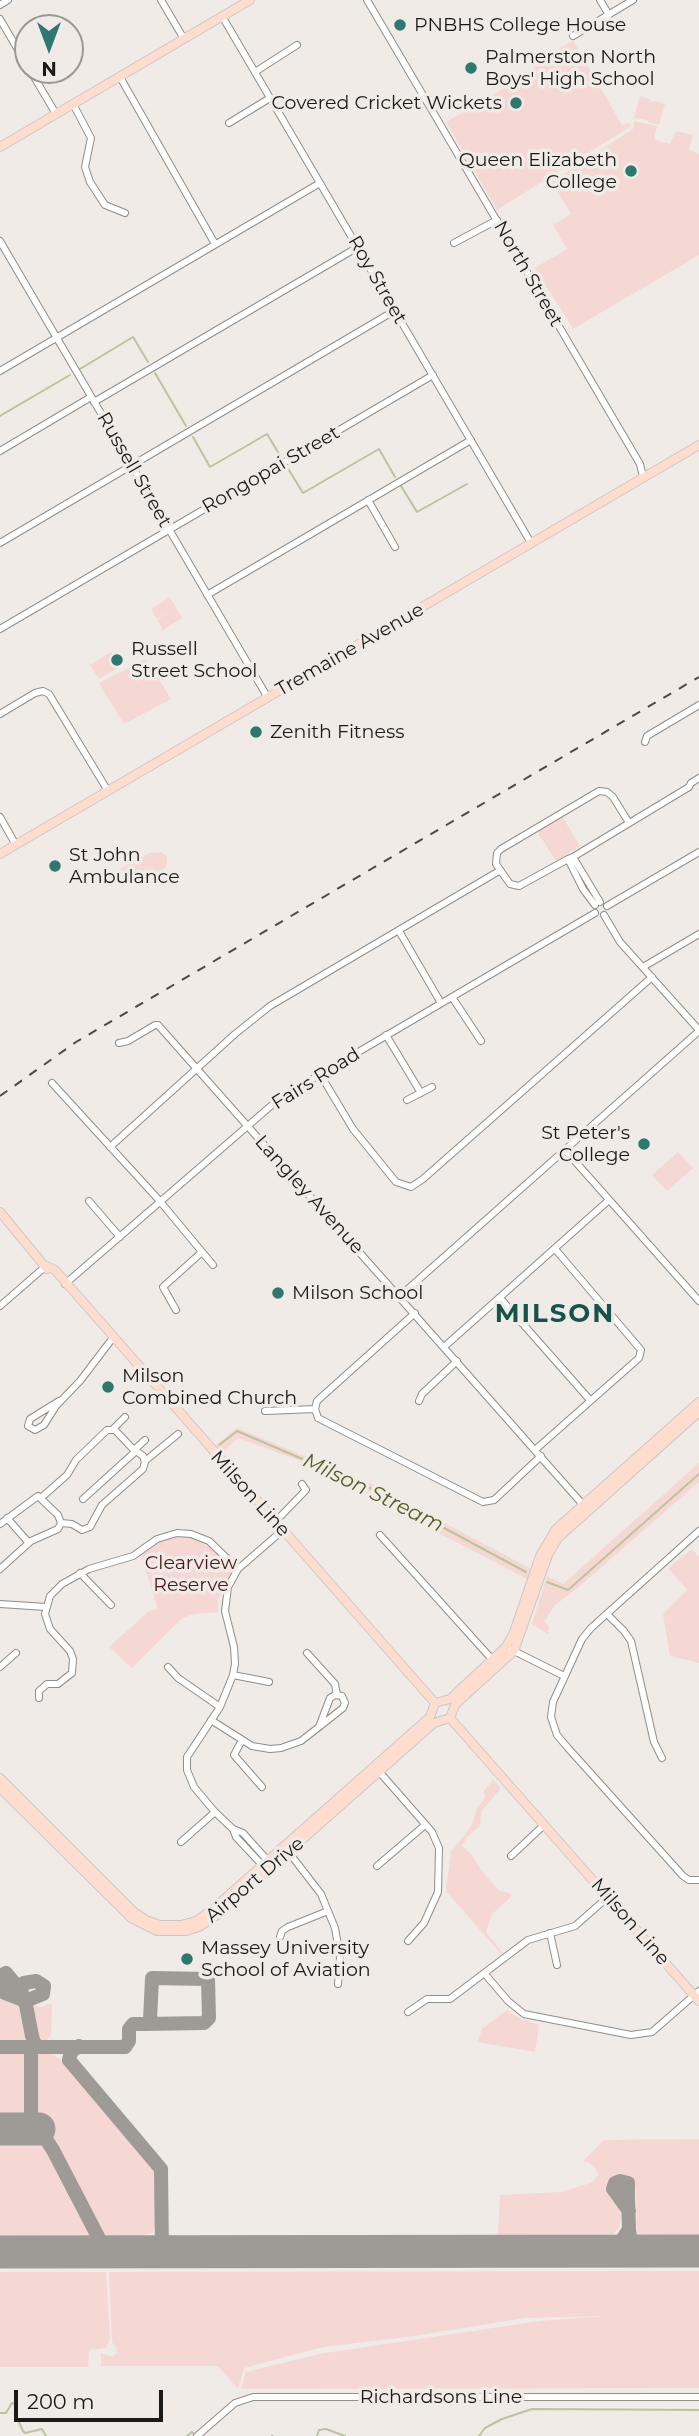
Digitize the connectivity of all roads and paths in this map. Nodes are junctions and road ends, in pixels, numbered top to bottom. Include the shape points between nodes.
1 (8, 0) edge
2 (161, 0) edge
3 (367, 0) edge
4 (600, 0) edge
5 (634, 0) edge
6 (244, 2) edge
7 (0, 5) edge
8 (609, 15) junction
9 (222, 16) junction
10 (0, 19) edge
11 (573, 36) dead end
12 (184, 39) junction
13 (14, 43) edge
14 (297, 45) dead end
15 (254, 72) junction
16 (120, 77) junction
17 (38, 84) edge
18 (270, 98) junction
19 (73, 104) junction
20 (56, 114) junction
21 (229, 123) dead end
22 (0, 146) edge
23 (320, 183) junction
24 (125, 213) dead end
25 (496, 220) junction
26 (0, 241) edge
27 (454, 243) dead end
28 (215, 244) junction
29 (358, 247) junction
30 (394, 310) junction
31 (56, 338) junction
32 (0, 371) edge
33 (433, 375) junction
34 (93, 399) junction
35 (471, 440) junction
36 (699, 445) edge
37 (0, 451) edge
38 (131, 466) junction
39 (643, 477) junction
40 (368, 500) junction
41 (169, 530) junction
42 (0, 543) edge
43 (531, 543) junction
44 (395, 547) dead end
45 (207, 595) junction
46 (0, 629) edge
47 (268, 698) junction
48 (699, 705) edge
49 (0, 714) edge
50 (645, 742) dead end
51 (699, 778) edge
52 (699, 785) edge
53 (689, 787) junction
54 (108, 791) junction
55 (0, 817) edge
56 (629, 823) junction
57 (16, 845) junction
58 (699, 852) edge
59 (0, 855) edge
60 (570, 858) junction
61 (499, 872) junction
62 (598, 903) junction
63 (607, 906) junction
64 (595, 913) junction
65 (604, 915) junction
66 (399, 931) junction
67 (699, 934) edge
68 (643, 967) junction
69 (652, 977) junction
70 (452, 997) junction
71 (441, 1003) junction
72 (699, 1031) edge
73 (386, 1035) junction
74 (481, 1041) dead end
75 (119, 1044) dead end
76 (197, 1069) junction
77 (320, 1074) junction
78 (52, 1083) dead end
79 (432, 1087) dead end
80 (421, 1093) junction
81 (407, 1100) dead end
82 (248, 1126) junction
83 (110, 1147) junction
84 (565, 1150) junction
85 (609, 1200) junction
86 (89, 1201) dead end
87 (160, 1202) junction
88 (0, 1212) edge
89 (120, 1237) junction
90 (555, 1249) junction
91 (202, 1252) junction
92 (213, 1265) dead end
93 (46, 1266) junction
94 (55, 1270) junction
95 (77, 1275) junction
96 (65, 1284) junction
97 (400, 1296) junction
98 (500, 1298) junction
99 (699, 1301) edge
100 (0, 1307) edge
101 (176, 1310) dead end
102 (415, 1313) junction
103 (113, 1339) junction
104 (444, 1347) junction
105 (457, 1361) junction
106 (60, 1401) junction
107 (419, 1401) dead end
108 (590, 1401) junction
109 (699, 1402) edge
110 (315, 1409) junction
111 (265, 1411) dead end
112 (699, 1412) edge
113 (125, 1417) dead end
114 (113, 1429) junction
115 (178, 1434) dead end
116 (668, 1435) junction
117 (145, 1440) dead end
118 (535, 1450) junction
119 (135, 1451) junction
120 (541, 1456) junction
121 (145, 1461) junction
122 (302, 1484) dead end
123 (42, 1497) junction
124 (83, 1499) dead end
125 (585, 1507) junction
126 (7, 1518) junction
127 (275, 1522) junction
128 (61, 1523) junction
129 (0, 1524) edge
130 (283, 1530) junction
131 (699, 1531) edge
132 (380, 1535) dead end
133 (29, 1543) junction
134 (0, 1569) edge
135 (238, 1569) junction
136 (80, 1573) junction
137 (0, 1604) edge
138 (111, 1605) dead end
139 (46, 1607) junction
140 (607, 1614) junction
141 (510, 1649) junction
142 (307, 1653) dead end
143 (16, 1654) dead end
144 (496, 1664) junction
145 (0, 1666) edge
146 (168, 1667) dead end
147 (233, 1675) junction
148 (565, 1676) junction
149 (269, 1682) dead end
150 (337, 1695) junction
151 (39, 1698) dead end
152 (437, 1705) junction
153 (220, 1707) junction
154 (448, 1716) junction
155 (211, 1720) junction
156 (319, 1727) junction
157 (242, 1740) junction
158 (662, 1758) dead end
159 (377, 1769) junction
160 (0, 1778) edge
161 (262, 1787) dead end
162 (0, 1788) edge
163 (215, 1812) junction
164 (425, 1825) junction
165 (544, 1825) junction
166 (181, 1842) dead end
167 (286, 1850) junction
168 (511, 1856) dead end
169 (267, 1866) junction
170 (377, 1866) dead end
171 (699, 1880) edge
172 (608, 1897) junction
173 (328, 1911) junction
174 (550, 1933) junction
175 (280, 1937) dead end
176 (408, 1941) dead end
177 (557, 1965) dead end
178 (484, 1973) junction
179 (338, 1984) dead end
180 (697, 1996) edge
181 (408, 2012) dead end
182 (699, 2397) edge
183 (197, 2436) edge

1 - 7 street
2 - 12 street
3 - 25 street, North Street
4 - 8 street
5 - 8 street
6 - 9 main road
8 - 11 street
9 - 12 main road
9 - 15 street, Roy Street
10 - 13 street
12 - 16 main road
14 - 15 street
15 - 18 street, Roy Street
16 - 19 main road
16 - 28 street
17 - 20 street
18 - 21 street
18 - 23 street, Roy Street
19 - 20 main road
19 - 24 street via 91,138 85,167 90,182 105,205
20 - 22 main road
23 - 28 street
23 - 29 street, Roy Street
25 - 27 street
25 - 39 street, North Street via 640,464
26 - 31 street, Russell Street
28 - 31 street
29 - 30 street, Roy Street
29 - 34 street
30 - 33 street, Roy Street
30 - 38 street
31 - 32 street
31 - 34 street, Russell Street
33 - 35 street, Roy Street
33 - 41 street, Rongopai Street
34 - 37 street
34 - 38 street, Russell Street
35 - 40 street
35 - 43 street, Roy Street
36 - 39 main road, Tremaine Avenue
38 - 41 street, Russell Street
38 - 42 street
39 - 43 main road, Tremaine Avenue
40 - 44 street
40 - 45 street
41 - 45 street, Russell Street
41 - 46 street, Rongopai Street
43 - 47 main road, Tremaine Avenue
45 - 47 street, Russell Street
47 - 54 main road, Tremaine Avenue
48 - 50 street via 647,736
49 - 54 street via 35,693 49,694
51 - 53 street
52 - 53 street
53 - 56 street
54 - 57 main road, Tremaine Avenue
55 - 57 street
56 - 60 street
56 - 61 street via 612,797 599,791 501,849 496,856
57 - 59 main road, Tremaine Avenue
58 - 63 street
60 - 61 street via 519,886 510,884
60 - 62 street via 583,889
61 - 66 street
62 - 63 street
62 - 64 street
63 - 65 street
64 - 65 street
64 - 70 street, Fairs Road
65 - 68 street
66 - 71 street
66 - 76 street via 271,1006
67 - 68 street
68 - 69 street
69 - 72 street
69 - 77 street via 411,1186 396,1182 353,1129
70 - 71 street, Fairs Road
70 - 74 street
71 - 73 street, Fairs Road
72 - 84 street
73 - 77 street, Fairs Road
73 - 80 street
75 - 76 street, Langley Avenue via 155,1025
76 - 82 street, Langley Avenue
76 - 83 street
77 - 82 street, Fairs Road via 280,1098
78 - 83 street
79 - 80 street
80 - 81 street
82 - 87 street, Fairs Road
82 - 97 street, Langley Avenue
83 - 87 street
84 - 85 street
84 - 97 street
85 - 90 street
85 - 99 street
86 - 89 street
87 - 89 street, Fairs Road
87 - 91 street
88 - 93 main road, Milson Line
89 - 95 street, Fairs Road
90 - 98 street
90 - 108 street via 640,1350 639,1358
91 - 92 street
91 - 101 street via 163,1287
93 - 94 main road, Milson Line
93 - 96 main road, Milson Line
93 - 100 street
94 - 95 street
94 - 96 main road, Milson Line
95 - 96 street, Fairs Road
96 - 103 main road, Milson Line
97 - 102 street, Langley Avenue
98 - 104 street
98 - 108 street
102 - 104 street, Langley Avenue
102 - 110 street via 317,1401
103 - 106 street
103 - 127 main road, Milson Line
104 - 105 street, Langley Avenue
105 - 107 street
105 - 118 street, Langley Avenue
106 - 106 street via 42,1427 30,1428 30,1419
108 - 118 street
109 - 116 main road
110 - 111 street
110 - 120 street via 318,1418 483,1502 494,1500
112 - 116 main road
113 - 114 street
114 - 119 street
114 - 123 street via 86,1449 67,1475
115 - 121 street
116 - 125 main road
117 - 119 street
118 - 120 street, Langley Avenue
119 - 121 street
119 - 124 street
120 - 125 street, Langley Avenue
121 - 128 street via 143,1469 102,1505 90,1527 82,1530
122 - 127 street via 306,1490
123 - 126 street via 35,1497
123 - 128 street
125 - 141 main road via 553,1546
126 - 129 street
126 - 133 street
127 - 130 main road, Milson Line
128 - 133 street via 57,1530
130 - 135 street
130 - 152 main road, Milson Line
131 - 140 street
132 - 144 street
133 - 134 street
135 - 136 street via 209,1541 185,1533 163,1536 133,1556
135 - 147 street via 228,1587 225,1611 234,1647
136 - 138 street
136 - 139 street via 52,1592
137 - 139 street
139 - 151 street via 48,1625 73,1660 72,1673 58,1684 47,1684
140 - 148 street via 582,1639
140 - 158 street via 631,1641 654,1742
141 - 144 main road
141 - 148 street
142 - 150 street via 335,1684
143 - 145 street
144 - 152 main road, Airport Drive
144 - 154 main road, Airport Drive
146 - 153 street
147 - 149 street
147 - 153 street
148 - 171 street via 551,1708 557,1735 683,1876
150 - 156 street via 329,1700
150 - 156 street via 344,1699 344,1707
152 - 154 main road via 449,1703
152 - 154 main road via 435,1718
152 - 159 main road, Airport Drive
153 - 155 street
154 - 159 main road, Airport Drive
154 - 165 main road, Milson Line
155 - 157 street
155 - 163 street via 187,1758 187,1770 194,1787
156 - 157 street via 302,1741 281,1748 258,1748
157 - 161 street via 233,1755
159 - 164 street
159 - 167 main road, Airport Drive
160 - 169 main road, Airport Drive via 134,1912 153,1923 174,1926 195,1921
162 - 169 main road, Airport Drive via 125,1913 150,1929 172,1933 199,1927
163 - 166 street
163 - 169 street
164 - 170 street
164 - 176 street via 439,1848 438,1892 424,1923
165 - 168 street
165 - 172 main road, Milson Line
167 - 169 main road, Airport Drive
167 - 173 street via 321,1894
172 - 174 street via 575,1926
172 - 180 main road, Milson Line
173 - 175 street via 288,1927
173 - 179 street via 340,1957
174 - 177 street
174 - 178 street via 528,1940
178 - 180 street via 524,2014 631,2035 652,2032
178 - 181 street via 450,1999 427,1999
182 - 183 street, Richardsons Line via 253,2397 235,2403

